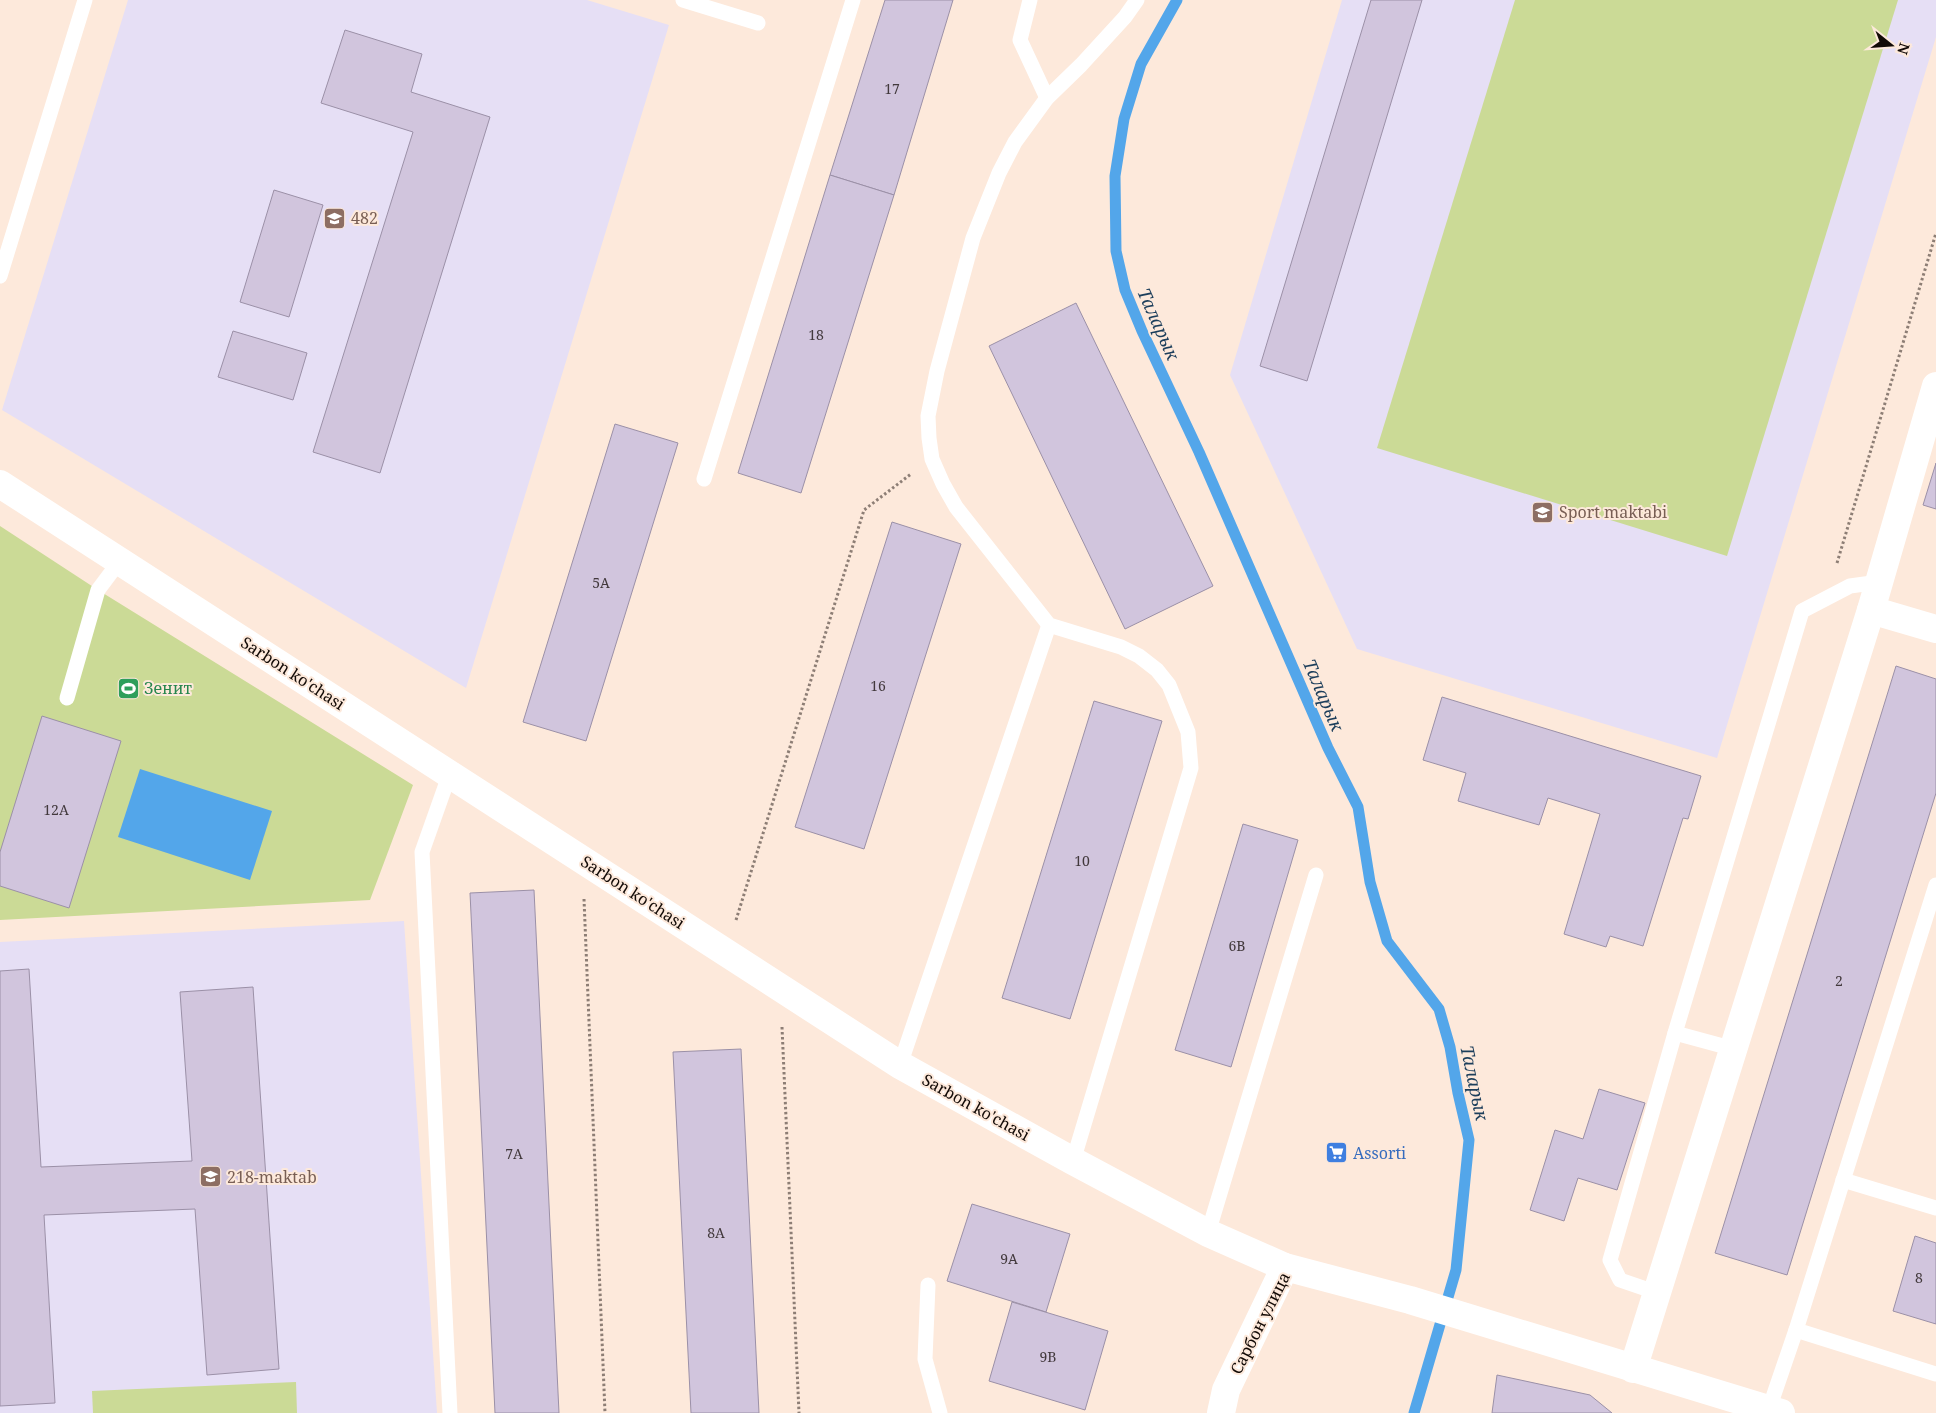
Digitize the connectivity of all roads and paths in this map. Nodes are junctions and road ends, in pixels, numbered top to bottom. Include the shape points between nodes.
1 (85, 0) edge
2 (683, 0) edge
3 (853, 0) edge
4 (1030, 0) edge
5 (1137, 0) edge
6 (758, 23) dead end
7 (1047, 98) junction
8 (1936, 233) edge
9 (0, 276) edge
10 (1936, 386) edge
11 (932, 459) junction
12 (704, 479) dead end
13 (0, 484) edge
14 (120, 562) junction
15 (1879, 582) junction
16 (1827, 596) junction
17 (1871, 610) junction
18 (1049, 626) junction
19 (1936, 629) edge
20 (67, 698) dead end
21 (450, 774) junction
22 (582, 858) junction
23 (1316, 875) dead end
24 (1936, 885) edge
25 (726, 953) junction
26 (780, 989) junction
27 (1675, 1033) junction
28 (1734, 1049) junction
29 (900, 1065) junction
30 (1073, 1161) junction
31 (1843, 1180) junction
32 (1936, 1208) edge
33 (1208, 1233) junction
34 (1285, 1267) junction
35 (928, 1285) dead end
36 (1658, 1293) junction
37 (1796, 1330) junction
38 (1633, 1369) junction
39 (1936, 1374) edge
40 (1775, 1411) edge
41 (450, 1413) edge
42 (605, 1413) edge
43 (799, 1413) edge
44 (940, 1413) edge
45 (1221, 1413) edge

1 - 9 lane
2 - 6 lane
3 - 12 lane
4 - 7 lane via 1020,40
5 - 7 lane via 1100,45
7 - 11 lane via 1015,142 973,238 928,416
8 - 16 path
10 - 15 street
11 - 18 lane via 956,507
11 - 25 path via 864,510
13 - 14 street, Sarbon ko'chasi
14 - 20 lane via 98,590
14 - 21 street, Sarbon ko'chasi
15 - 16 lane via 1850,586
15 - 17 street
16 - 27 lane via 1802,611
17 - 19 street
17 - 28 street
18 - 29 lane
18 - 30 lane via 1121,647 1157,670 1169,685 1188,732 1191,768
21 - 22 street, Sarbon ko'chasi
21 - 41 lane via 422,852
22 - 25 street, Sarbon ko'chasi
22 - 42 path
23 - 33 lane
24 - 31 lane
25 - 26 street, Sarbon ko'chasi
26 - 29 street, Sarbon ko'chasi
26 - 43 path
27 - 28 lane
27 - 36 lane via 1610,1260 1620,1280
28 - 36 street
29 - 30 street, Sarbon ko'chasi
30 - 33 street, Sarbon ko'chasi
31 - 32 lane
31 - 37 lane
33 - 34 street, Sarbon ko'chasi
34 - 38 street, Сарбон улица via 1410,1300
34 - 45 street, Сарбон улица via 1226,1390
35 - 44 lane via 925,1360
36 - 38 street
37 - 39 lane
37 - 40 lane
38 - 40 street, Сарбон улица

